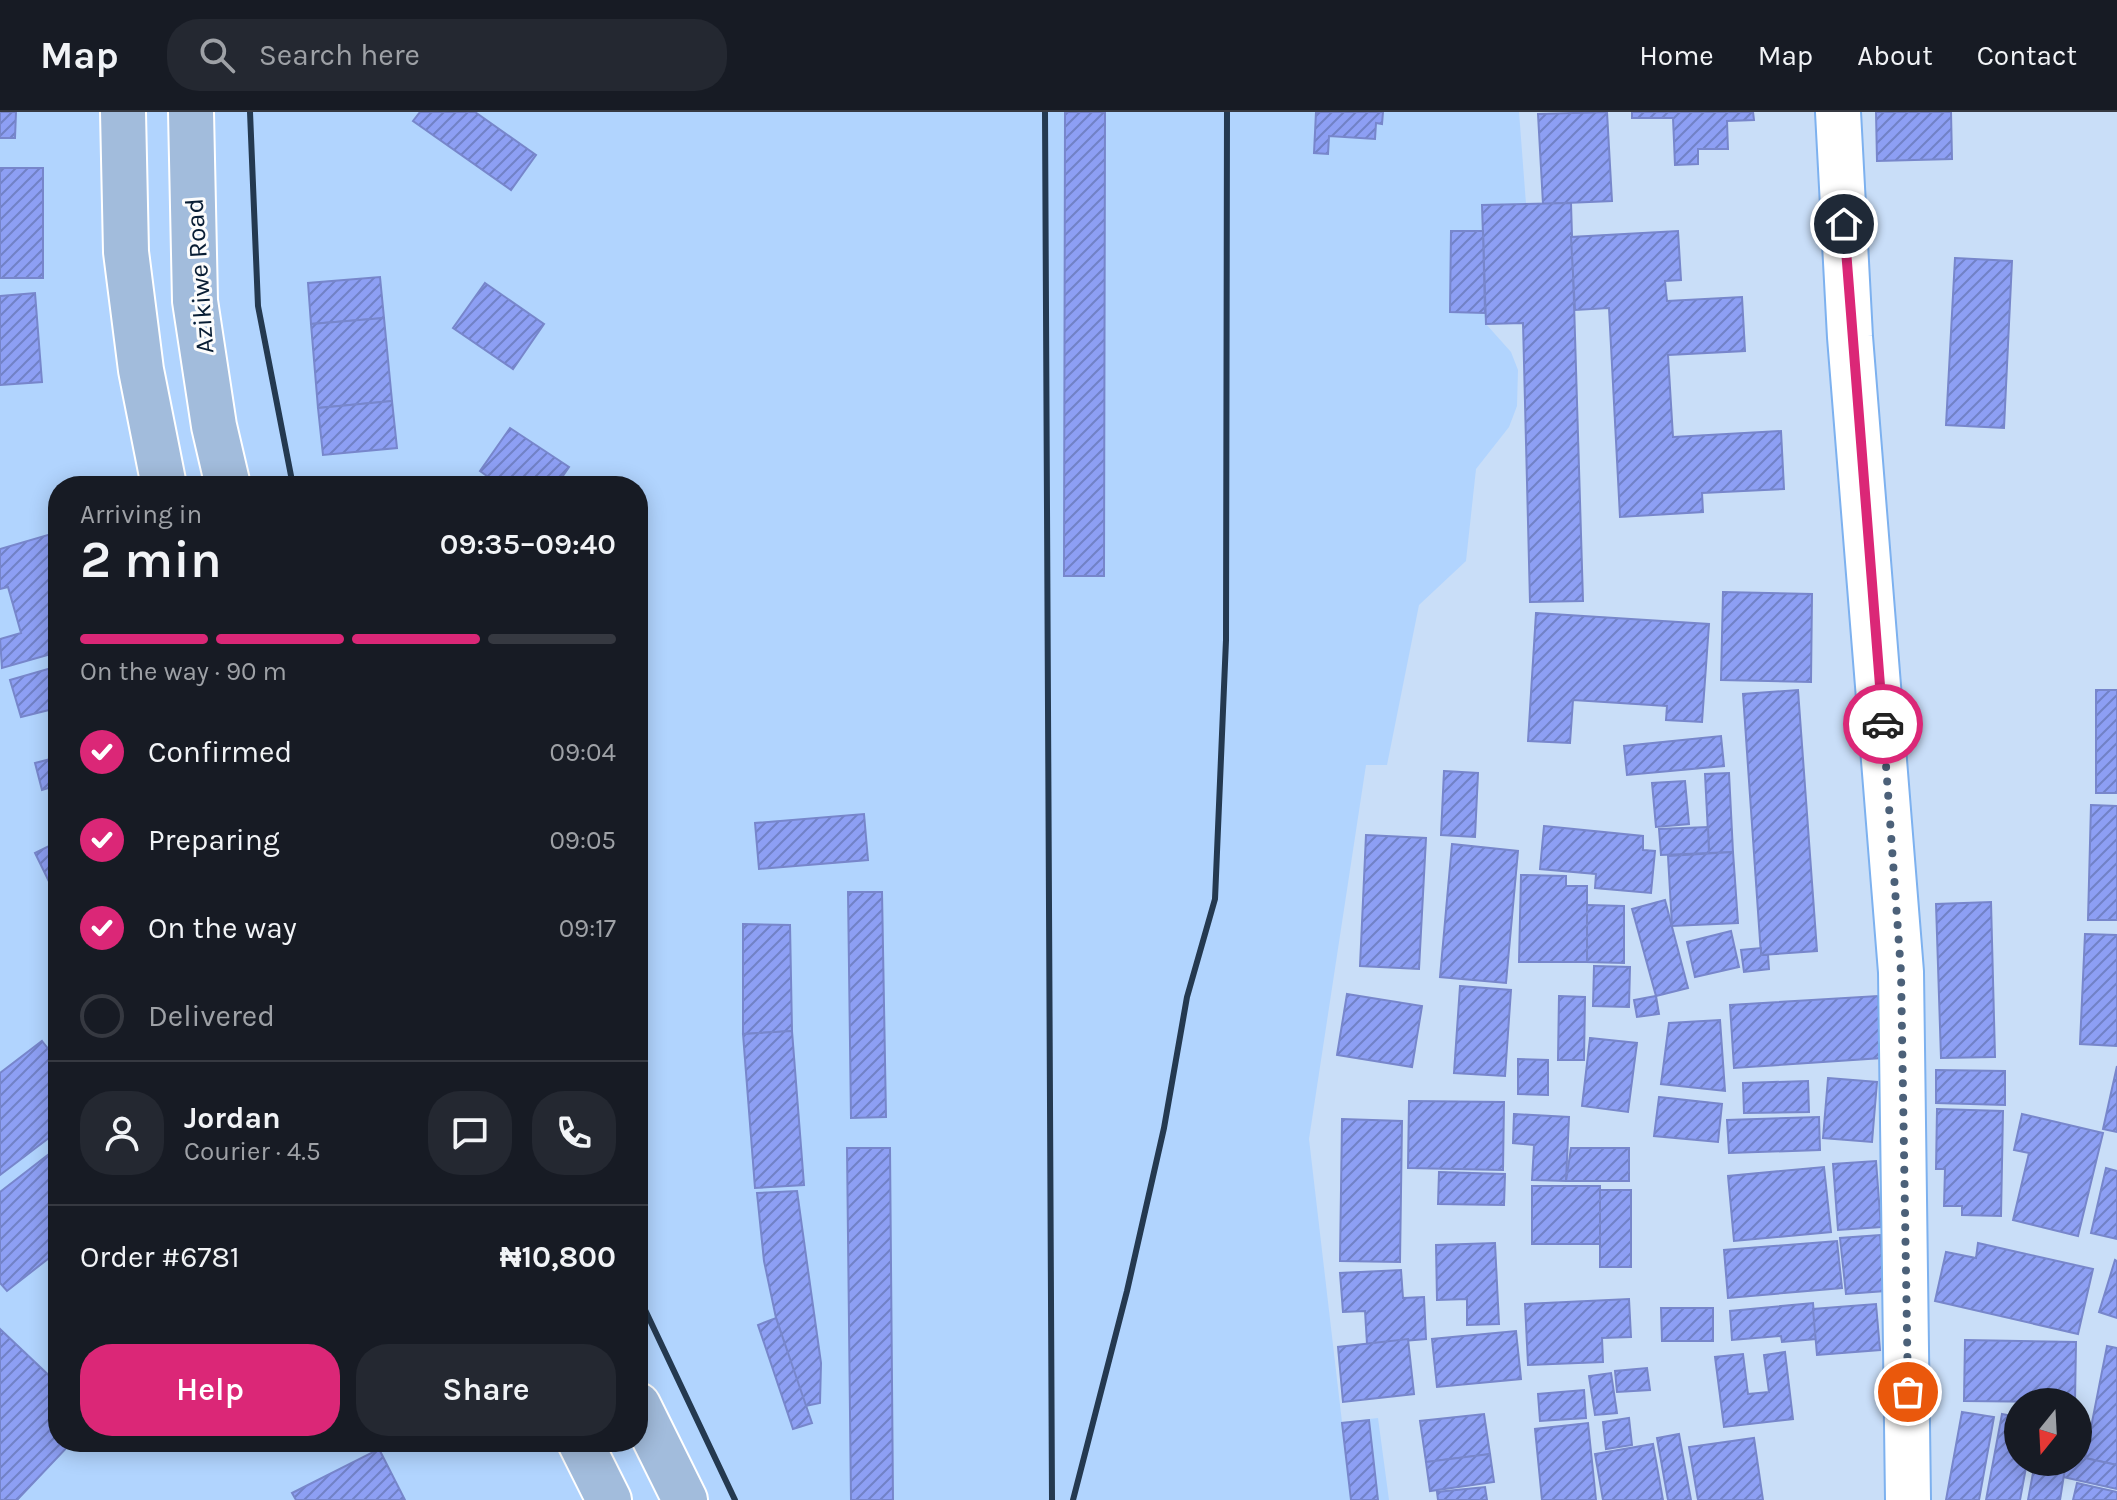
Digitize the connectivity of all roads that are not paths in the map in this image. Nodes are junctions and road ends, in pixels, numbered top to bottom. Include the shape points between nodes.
1 (123, 112) edge
2 (191, 112) edge
3 (1838, 112) edge
4 (162, 476) edge
5 (226, 476) edge
6 (648, 1425) edge
7 (585, 1452) edge
8 (609, 1500) edge
9 (685, 1500) edge
10 (1908, 1500) edge

1 - 4 main road via 126,252
2 - 5 main road, Azikiwe Road via 195,301
3 - 10 street via 1850,337 1901,972
6 - 9 main road
7 - 8 main road

